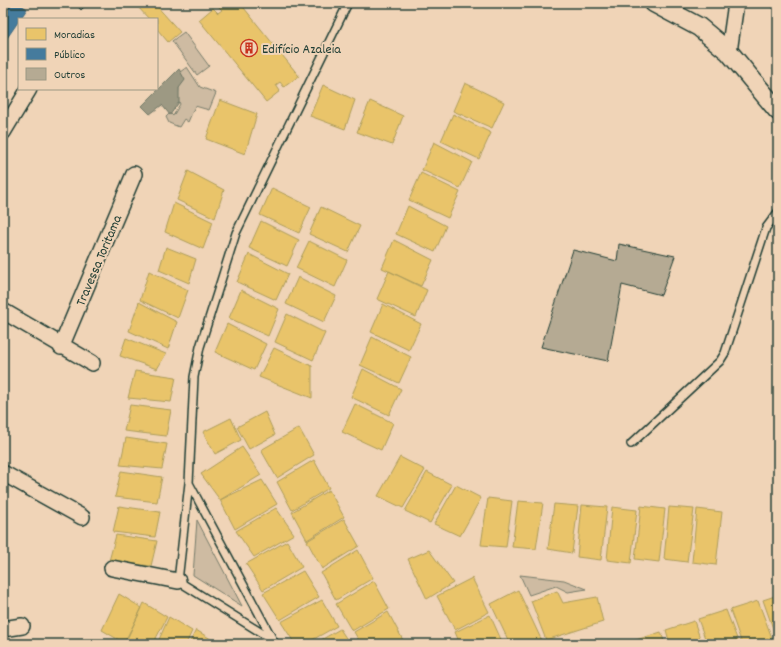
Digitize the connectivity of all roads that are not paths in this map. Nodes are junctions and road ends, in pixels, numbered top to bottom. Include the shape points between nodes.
1 (348, 3) edge
2 (654, 3) edge
3 (736, 3) edge
4 (729, 52) junction
5 (28, 90) edge
6 (778, 112) edge
7 (3, 132) edge
8 (134, 174) dead end
9 (778, 212) edge
10 (3, 311) edge
11 (61, 347) junction
12 (92, 363) dead end
13 (631, 444) dead end
14 (3, 473) edge
15 (189, 483) junction
16 (82, 517) dead end
17 (112, 568) dead end
18 (178, 581) junction
19 (22, 626) dead end
20 (3, 629) edge
21 (274, 642) edge

1 - 15 lane via 236,233 200,347 194,377
2 - 4 street via 699,27
3 - 4 street
4 - 6 street
5 - 7 street
8 - 11 street, Travessa Toritama
9 - 13 lane via 766,228 725,353 720,361
10 - 11 street
11 - 12 street
14 - 16 street
15 - 18 lane
15 - 21 lane
17 - 18 street
18 - 21 lane
19 - 20 street

